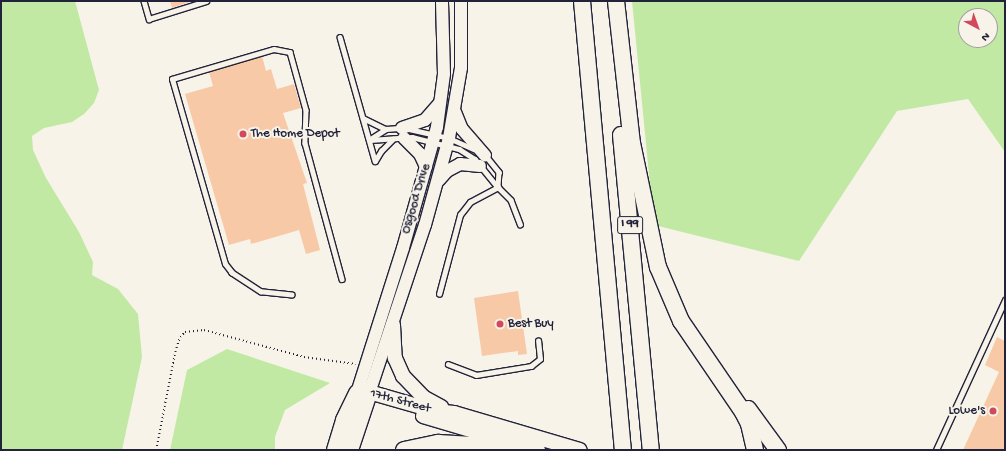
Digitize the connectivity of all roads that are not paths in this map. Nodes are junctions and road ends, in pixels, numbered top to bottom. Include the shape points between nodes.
1 (144, 1) edge
2 (206, 1) edge
3 (442, 1) edge
4 (460, 1) edge
5 (582, 1) edge
6 (609, 1) edge
7 (616, 1) edge
8 (340, 37) dead end
9 (441, 101) junction
10 (455, 111) junction
11 (363, 118) junction
12 (386, 129) junction
13 (400, 135) junction
14 (434, 138) junction
15 (369, 140) junction
16 (448, 142) junction
17 (482, 160) junction
18 (426, 167) junction
19 (436, 183) junction
20 (498, 187) junction
21 (520, 224) dead end
22 (342, 279) dead end
23 (439, 294) dead end
24 (292, 295) dead end
25 (1005, 300) edge
26 (392, 325) junction
27 (538, 341) dead end
28 (701, 351) junction
29 (448, 364) dead end
30 (617, 387) junction
31 (364, 395) junction
32 (454, 413) junction
33 (335, 450) edge
34 (350, 450) edge
35 (404, 450) edge
36 (509, 450) edge
37 (538, 450) edge
38 (580, 450) edge
39 (618, 450) edge
40 (623, 450) edge
41 (651, 450) edge
42 (755, 450) edge
43 (778, 450) edge
44 (936, 450) edge

1 - 2 lane via 149,19
3 - 9 main road, Osgood Drive via 445,49
4 - 10 main road, Osgood Drive via 462,49
5 - 30 highway, I 99
6 - 41 highway, I 99
7 - 28 highway via 632,143 652,246 673,306
8 - 11 lane
9 - 13 main road via 431,116
9 - 14 main road, Osgood Drive
10 - 16 main road, Osgood Drive
10 - 17 main road via 462,130
11 - 12 lane
11 - 15 lane
12 - 13 lane
12 - 15 lane
13 - 14 lane
13 - 14 lane
13 - 15 lane
13 - 15 lane via 380,151 375,161
13 - 18 main road via 420,154
14 - 16 lane
14 - 16 lane
14 - 18 main road, Osgood Drive
16 - 17 lane
16 - 17 lane
16 - 19 main road, Osgood Drive
17 - 19 main road via 460,164 447,171
17 - 20 lane
17 - 20 lane via 499,172
18 - 31 main road, Osgood Drive via 366,367
19 - 26 main road, Osgood Drive
20 - 21 lane via 511,200
20 - 23 lane via 470,202 460,215
22 - 24 lane via 305,143 306,110 290,52 274,48 172,79 225,264 232,273 261,292
25 - 44 lane
26 - 31 main road, Osgood Drive
26 - 32 main road via 395,358 403,376 430,402
27 - 29 lane via 540,360 530,366 476,375
28 - 42 highway via 743,412 749,424
28 - 43 highway
30 - 39 highway
30 - 40 highway, I 99
31 - 32 main road, 17th Street
31 - 33 highway
31 - 34 highway
31 - 37 main road, 17th Street
32 - 38 main road, 17th Street
35 - 36 highway via 438,443 483,445

